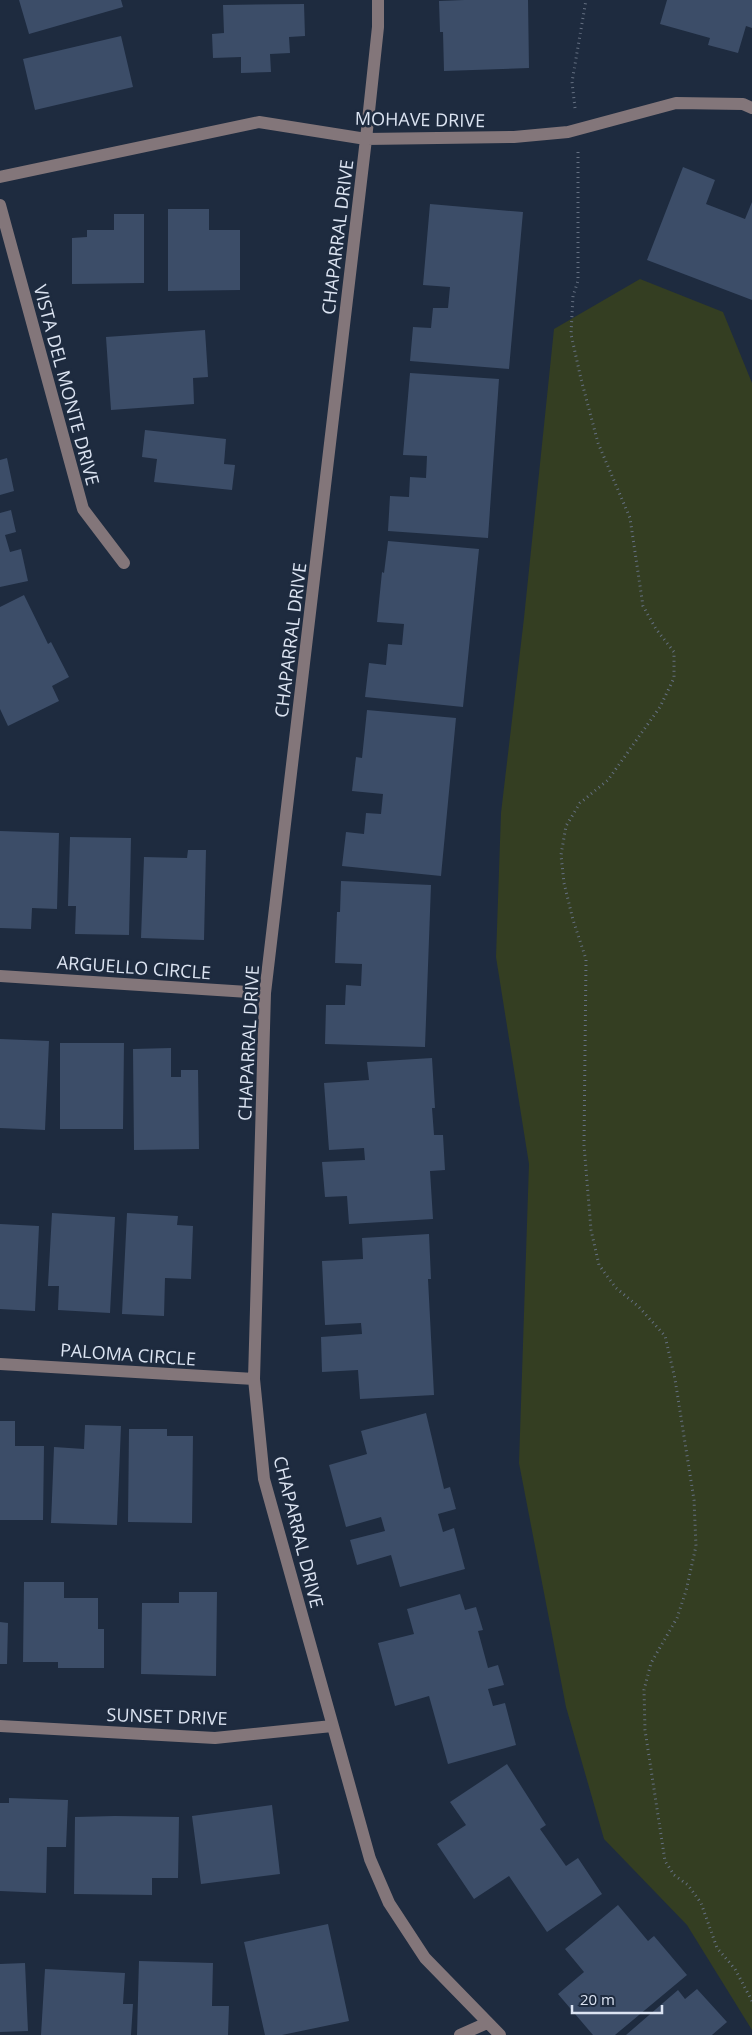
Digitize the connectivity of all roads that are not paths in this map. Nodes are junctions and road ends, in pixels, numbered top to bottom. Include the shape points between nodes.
1 (378, 0) edge
2 (752, 108) edge
3 (366, 139) junction
4 (0, 177) edge
5 (0, 205) edge
6 (124, 563) dead end
7 (0, 976) edge
8 (266, 994) junction
9 (0, 1364) edge
10 (254, 1379) junction
11 (0, 1726) edge
12 (332, 1726) junction
13 (487, 2023) junction
14 (460, 2035) edge
15 (500, 2035) edge

1 - 3 street, CHAPARRAL DRIVE
2 - 3 street, MOHAVE DRIVE via 743,104 676,103 568,132 514,137
3 - 4 street, MOHAVE DRIVE via 259,122
3 - 8 street, CHAPARRAL DRIVE
5 - 6 street, VISTA DEL MONTE DRIVE via 83,509
7 - 8 street, ARGUELLO CIRCLE
8 - 10 street, CHAPARRAL DRIVE
9 - 10 street, PALOMA CIRCLE
10 - 12 street, CHAPARRAL DRIVE via 264,1479
11 - 12 street, SUNSET DRIVE via 215,1738
12 - 13 street, CHAPARRAL DRIVE via 370,1859 389,1903 425,1958
13 - 14 street
13 - 15 street, CHAPARRAL DRIVE

